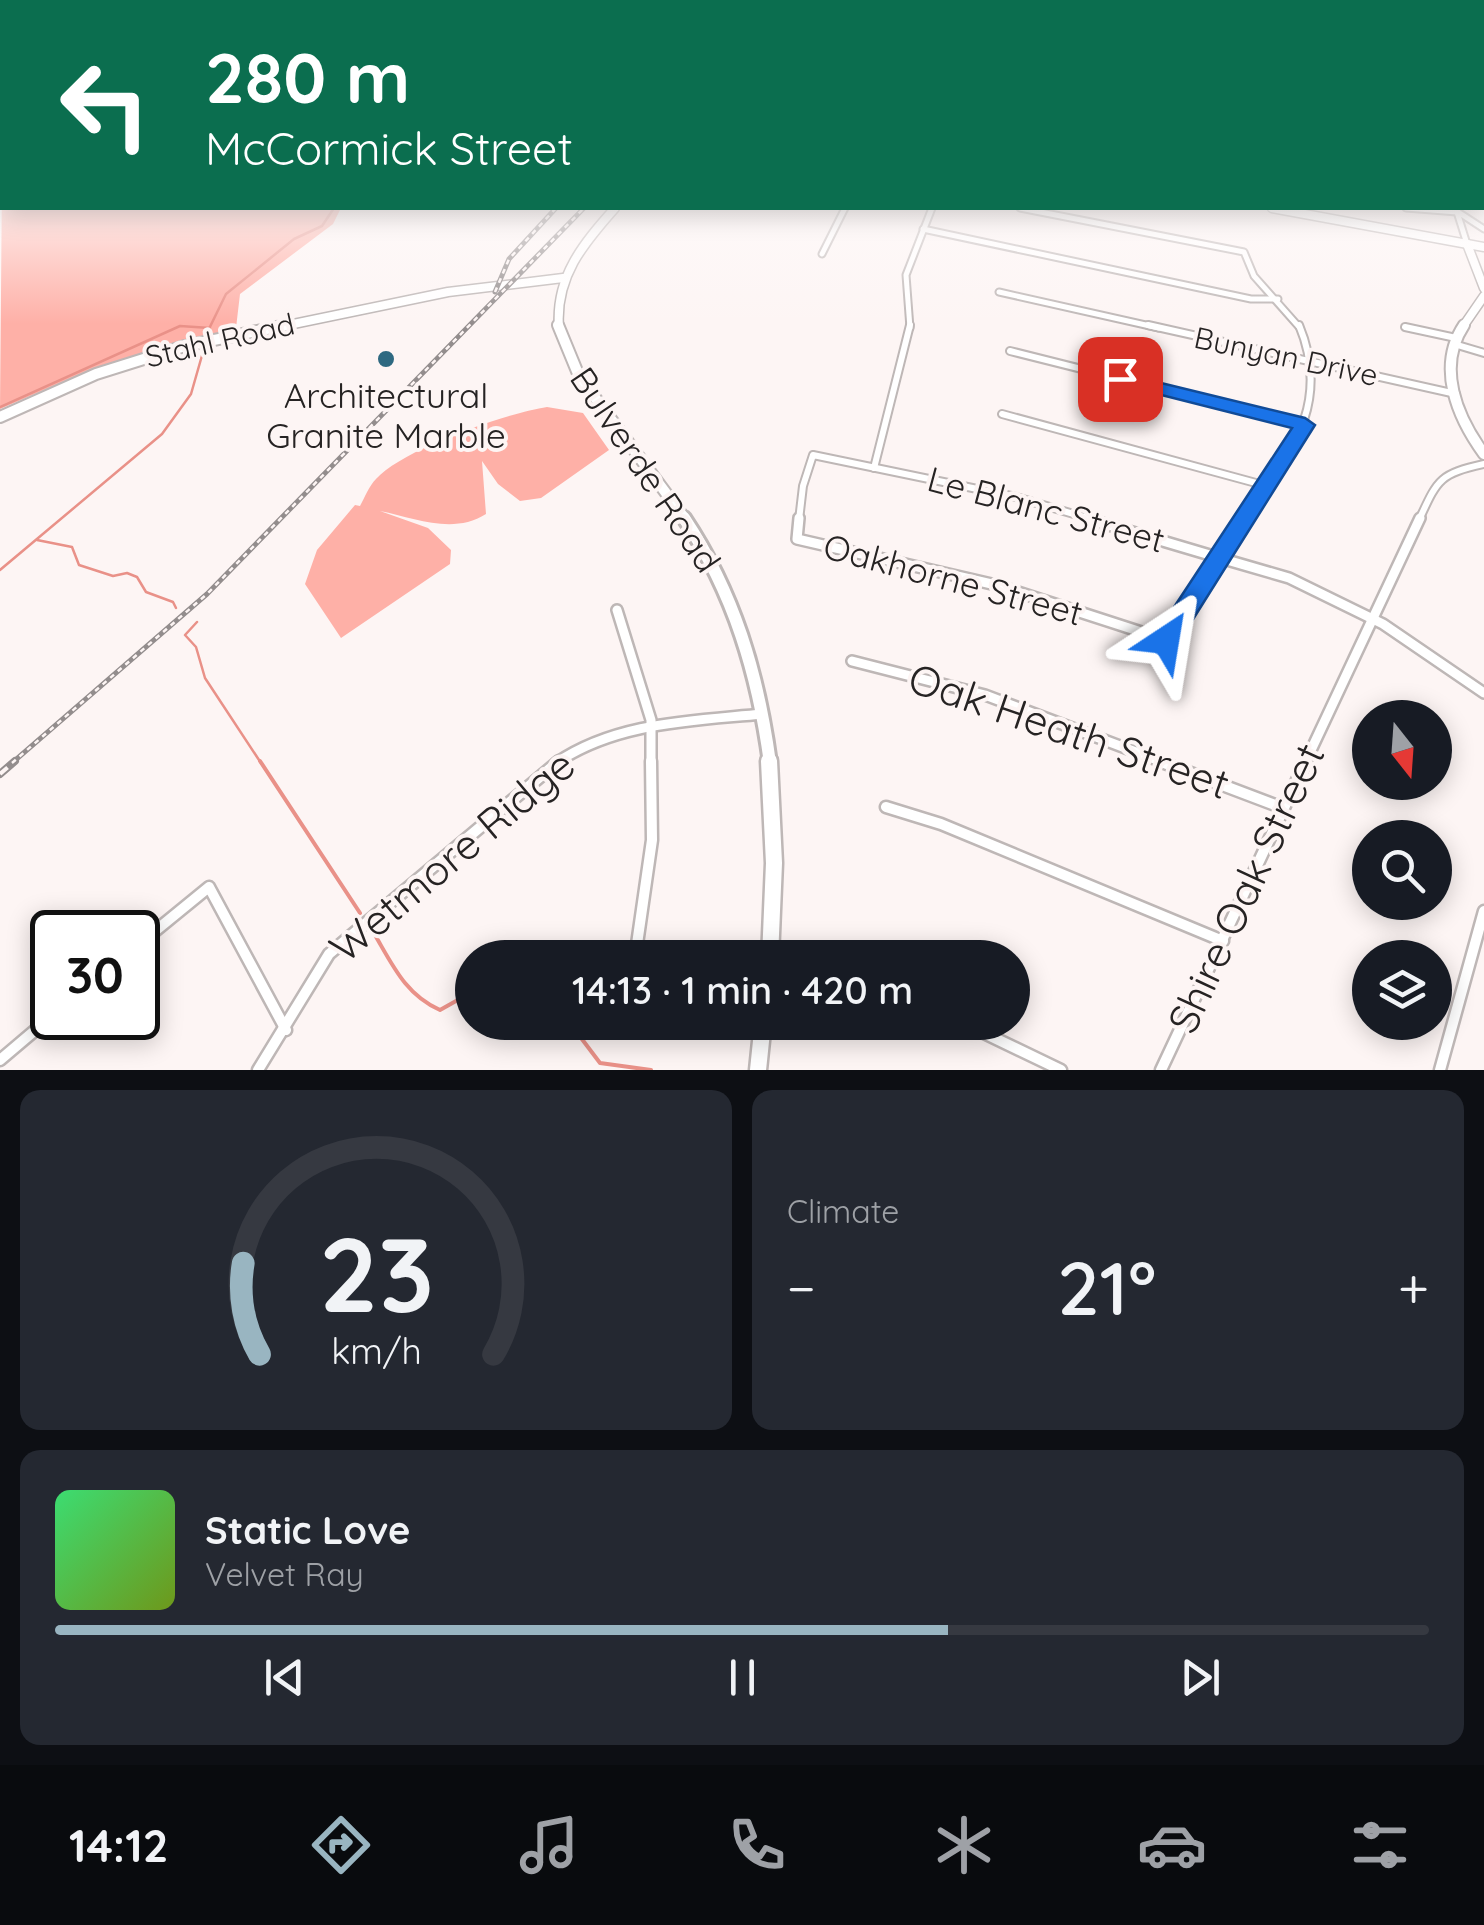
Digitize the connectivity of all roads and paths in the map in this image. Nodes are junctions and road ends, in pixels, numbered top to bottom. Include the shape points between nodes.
1 (601, 224) edge
2 (838, 224) edge
3 (925, 224) edge
4 (1101, 224) edge
5 (1358, 224) edge
6 (1459, 224) edge
7 (923, 229) junction
8 (1467, 244) junction
9 (1484, 247) edge
10 (822, 254) dead end
11 (563, 278) junction
12 (999, 292) dead end
13 (1483, 298) edge
14 (1278, 299) junction
15 (1405, 327) dead end
16 (1455, 341) junction
17 (1010, 351) dead end
18 (1484, 353) edge
19 (1307, 363) junction
20 (1456, 394) junction
21 (1002, 414) dead end
22 (0, 417) edge
23 (1305, 425) junction
24 (1484, 454) edge
25 (1484, 464) edge
26 (874, 468) junction
27 (1268, 486) junction
28 (797, 539) joint
29 (1220, 558) junction
30 (617, 610) dead end
31 (1372, 618) junction
32 (852, 662) dead end
33 (1484, 693) edge
34 (762, 714) junction
35 (652, 728) junction
36 (886, 807) dead end
37 (1283, 808) junction
38 (1484, 912) edge
39 (160, 927) edge
40 (637, 940) edge
41 (771, 940) edge
42 (1222, 941) junction
43 (286, 1030) junction
44 (30, 1035) edge
45 (761, 1040) edge
46 (998, 1040) edge
47 (0, 1060) edge
48 (258, 1070) edge
49 (758, 1070) edge
50 (1060, 1070) edge
51 (1161, 1070) edge
52 (1440, 1070) edge

1 - 11 main road
2 - 10 street
3 - 7 street
4 - 14 street via 1244,252 1247,270
5 - 8 main road
6 - 8 street
7 - 14 street via 1251,299
7 - 26 street via 905,282 908,347
8 - 9 main road
8 - 13 main road
11 - 22 main road, Stahl Road via 448,292 185,346 114,367
11 - 34 main road, Bulverde Road via 556,313 566,356 678,508 722,583
12 - 19 street, Bunyan Drive
13 - 16 main road
14 - 19 street via 1303,331
15 - 16 street
16 - 18 street
16 - 20 main road
17 - 23 street
19 - 20 street, Bunyan Drive
19 - 23 street
20 - 24 main road
21 - 27 street
23 - 27 street
25 - 31 street, Shire Oak Street via 1448,472 1436,483
26 - 28 street, Le Blanc Street via 812,455
26 - 29 street, Le Blanc Street via 1016,497
27 - 29 street
28 - 29 street, Oakhorne Street via 996,585 1166,640
29 - 31 street, Le Blanc Street via 1290,578
30 - 35 street
31 - 33 street, Le Blanc Street
31 - 37 street, Shire Oak Street
32 - 37 street, Oak Heath Street via 985,695
34 - 35 street, Wetmore Ridge
34 - 41 main road, Bulverde Road via 770,767
35 - 40 street via 653,826
35 - 43 street, Wetmore Ridge via 580,747 542,775 340,943 312,974
36 - 42 street
37 - 42 street, Shire Oak Street
38 - 52 street
39 - 43 street via 209,887
42 - 51 street, Shire Oak Street
43 - 48 street, Wetmore Ridge
44 - 47 street
45 - 49 main road
46 - 50 street

